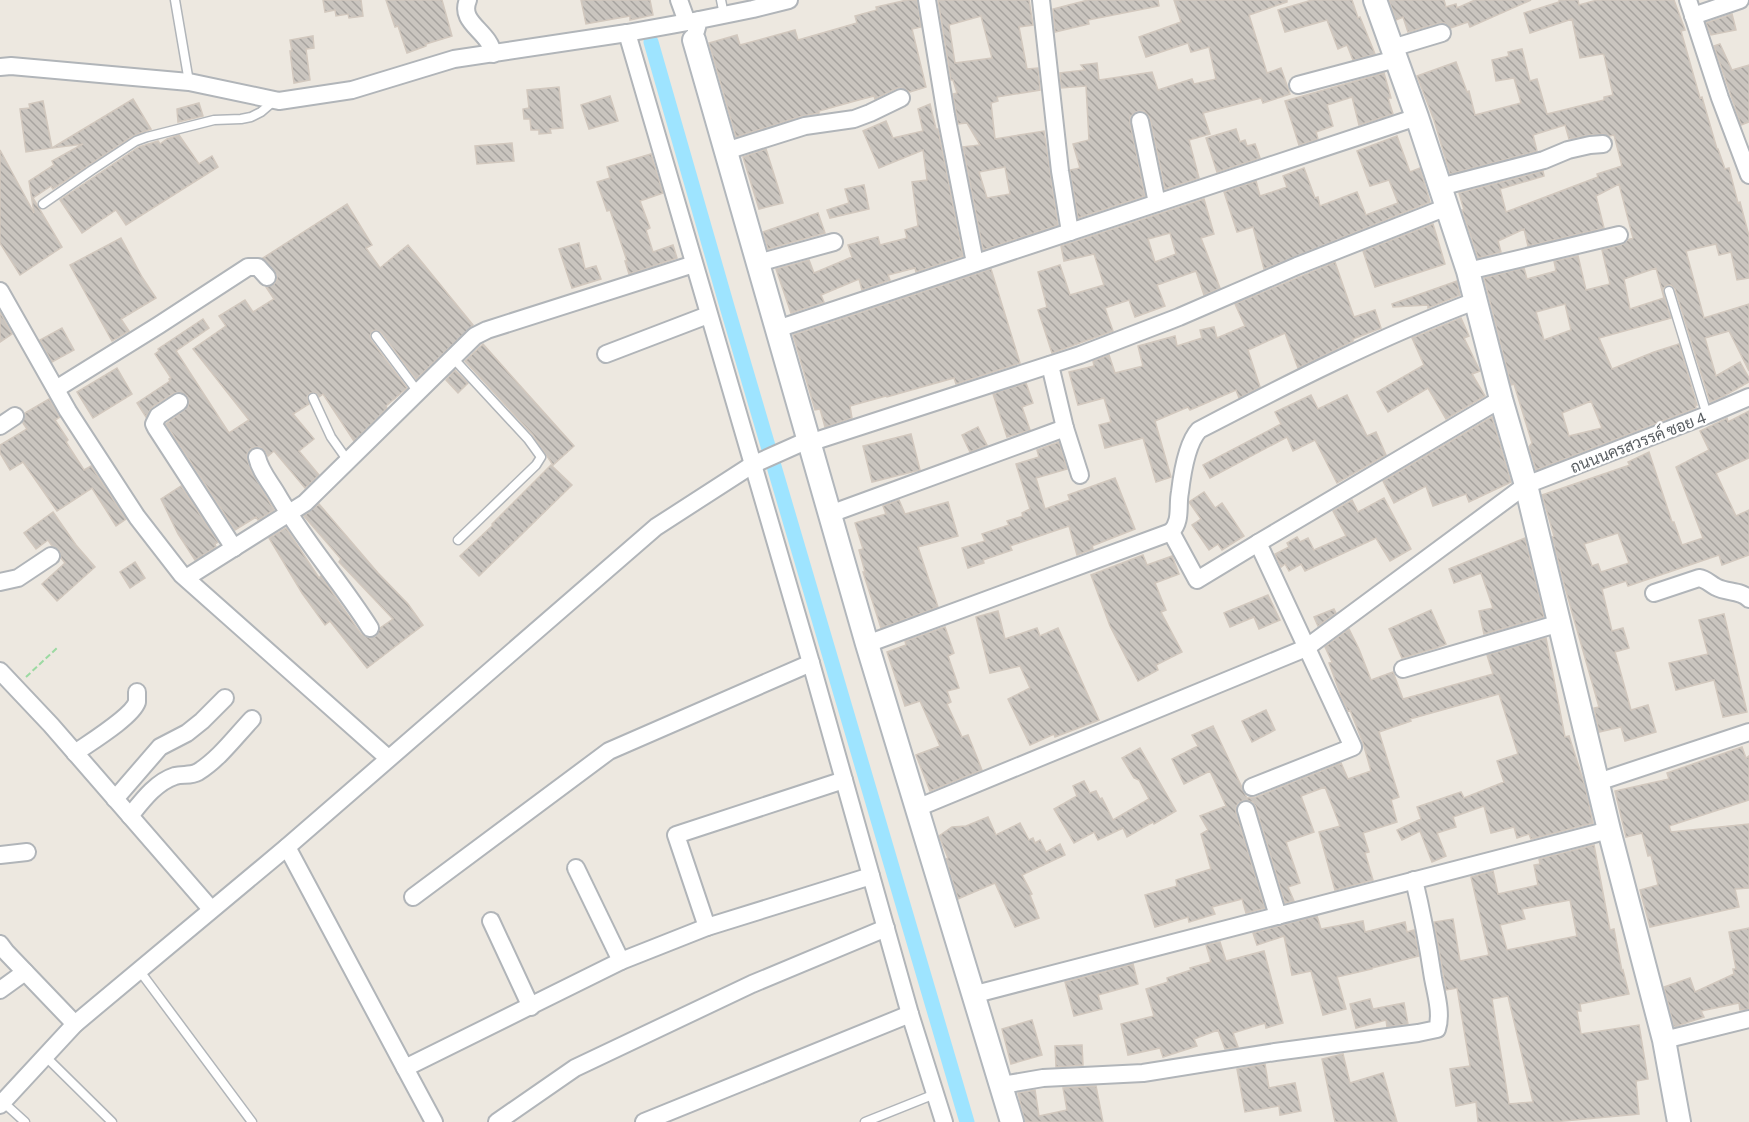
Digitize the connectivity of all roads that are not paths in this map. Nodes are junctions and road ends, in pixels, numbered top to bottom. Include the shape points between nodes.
1 (175, 0) edge
2 (468, 0) edge
3 (678, 0) edge
4 (789, 0) edge
5 (927, 0) edge
6 (1041, 0) edge
7 (1375, 0) edge
8 (1740, 0) edge
9 (753, 5) edge
10 (723, 7) edge
11 (1691, 8) edge
12 (693, 27) junction
13 (627, 33) junction
14 (1442, 33) dead end
15 (1394, 53) junction
16 (493, 54) junction
17 (0, 67) edge
18 (189, 82) junction
19 (1298, 85) dead end
20 (901, 98) dead end
21 (275, 100) junction
22 (1417, 117) junction
23 (1140, 121) dead end
24 (1742, 136) edge
25 (1603, 144) dead end
26 (726, 151) junction
27 (1749, 175) edge
28 (1444, 197) junction
29 (1157, 203) junction
30 (43, 204) dead end
31 (1070, 232) junction
32 (1619, 235) dead end
33 (834, 242) dead end
34 (758, 263) junction
35 (975, 263) junction
36 (693, 264) junction
37 (1468, 271) junction
38 (267, 277) dead end
39 (0, 291) edge
40 (1669, 291) dead end
41 (1475, 301) junction
42 (708, 315) junction
43 (777, 329) junction
44 (376, 336) dead end
45 (606, 354) dead end
46 (453, 358) junction
47 (1050, 364) junction
48 (56, 389) junction
49 (418, 392) junction
50 (1749, 397) edge
51 (314, 398) dead end
52 (1501, 399) junction
53 (179, 402) dead end
54 (1707, 415) junction
55 (15, 416) dead end
56 (0, 426) edge
57 (1065, 428) junction
58 (808, 442) junction
59 (257, 457) dead end
60 (348, 461) junction
61 (752, 465) junction
62 (1080, 475) dead end
63 (1526, 485) junction
64 (288, 514) junction
65 (830, 514) junction
66 (1171, 532) junction
67 (458, 540) dead end
68 (1258, 543) junction
69 (234, 548) junction
70 (51, 556) dead end
71 (186, 578) junction
72 (0, 582) edge
73 (1654, 593) dead end
74 (1749, 599) edge
75 (1560, 623) junction
76 (370, 628) dead end
77 (867, 644) junction
78 (1306, 648) junction
79 (811, 663) junction
80 (1403, 669) dead end
81 (0, 671) edge
82 (137, 692) dead end
83 (225, 698) dead end
84 (252, 719) dead end
85 (1749, 732) edge
86 (75, 753) junction
87 (388, 758) junction
88 (843, 780) junction
89 (1598, 782) junction
90 (1252, 787) dead end
91 (115, 800) junction
92 (917, 808) junction
93 (1245, 810) dead end
94 (130, 816) junction
95 (1609, 830) junction
96 (287, 847) junction
97 (27, 852) dead end
98 (0, 855) edge
99 (576, 868) dead end
100 (871, 876) junction
101 (1414, 880) junction
102 (413, 897) dead end
103 (211, 909) junction
104 (1278, 916) junction
105 (491, 921) dead end
106 (707, 927) junction
107 (886, 928) junction
108 (0, 944) edge
109 (621, 961) junction
110 (139, 970) junction
111 (25, 972) junction
112 (0, 990) edge
113 (972, 994) junction
114 (531, 1007) junction
115 (910, 1014) junction
116 (1749, 1019) edge
117 (75, 1024) junction
118 (1664, 1040) junction
119 (45, 1055) junction
120 (405, 1068) junction
121 (1002, 1085) junction
122 (935, 1094) junction
123 (1, 1103) edge
124 (26, 1122) edge
125 (112, 1122) edge
126 (252, 1122) edge
127 (434, 1122) edge
128 (497, 1122) edge
129 (644, 1122) edge
130 (865, 1122) edge
131 (944, 1122) edge
132 (1012, 1122) edge
133 (1679, 1122) edge

1 - 18 lane
2 - 16 street via 468,16 488,39
3 - 12 street
4 - 9 street
5 - 35 street
6 - 31 street
7 - 15 street
8 - 11 street
9 - 10 street
10 - 12 street
11 - 24 street
12 - 13 street
12 - 26 street
13 - 16 street
13 - 36 street
14 - 15 street
15 - 19 street
15 - 22 street
16 - 21 street via 454,59 352,90
17 - 18 street
18 - 21 street
20 - 26 street via 854,119 804,126
21 - 30 lane via 251,117 214,120 147,136
22 - 28 street
22 - 29 street
23 - 29 street
24 - 27 street
25 - 28 street via 1568,150
26 - 34 street
28 - 37 street
28 - 47 street via 1168,321
29 - 31 street
31 - 35 street
32 - 37 street
33 - 34 street
34 - 43 street
35 - 43 street
36 - 42 street
36 - 46 street via 487,330
37 - 41 street
38 - 48 street via 258,267 248,267
39 - 48 street
40 - 54 lane
41 - 52 street
41 - 66 street via 1355,351 1199,430 1188,451 1177,527
42 - 45 street
42 - 61 street
43 - 58 street
44 - 49 lane
46 - 49 street
46 - 67 lane via 541,457
47 - 57 street
47 - 58 street
48 - 71 street via 137,517
49 - 60 street
50 - 54 street, ถนนนครสวรรค์ ซอย 4
51 - 60 lane via 330,437
52 - 63 street
52 - 68 street
53 - 69 street via 158,416 154,424
54 - 63 street, ถนนนครสวรรค์ ซอย 4
55 - 56 street
57 - 62 street
57 - 65 street
58 - 61 street
58 - 65 street
59 - 64 street
60 - 64 street via 305,503
61 - 79 street
61 - 87 street via 656,527
63 - 75 street
63 - 78 street, ถนนนครสวรรค์ ซอย 4
64 - 69 street
64 - 76 street
65 - 77 street
66 - 68 street via 1197,580
66 - 77 street
68 - 78 street
69 - 71 street
70 - 72 street via 18,578
71 - 87 street
73 - 74 street via 1703,578 1715,587 1744,594
75 - 80 street
75 - 89 street
77 - 92 street
78 - 90 street via 1353,747
78 - 92 street, ถนนนครสวรรค์ ซอย 4
79 - 88 street
79 - 102 street via 609,751
81 - 86 street
82 - 86 street via 136,703 126,716
83 - 91 street via 187,733 160,747
84 - 94 street via 208,765 159,785
85 - 89 street
86 - 91 street
87 - 96 street
88 - 100 street
88 - 106 street via 676,835
89 - 95 street
91 - 94 street
92 - 113 street
93 - 104 street
94 - 103 street
95 - 101 street
95 - 118 street
96 - 103 street
96 - 120 street
97 - 98 street
99 - 109 street
100 - 106 street
100 - 107 street
101 - 104 street
101 - 121 street via 1437,996 1437,1029 1143,1073 1043,1078
103 - 110 street
104 - 113 street
105 - 114 street
106 - 109 street
107 - 115 street
107 - 128 street via 752,984 575,1068
108 - 111 street
109 - 114 street
110 - 117 street
110 - 126 lane
111 - 112 street
111 - 117 street
113 - 121 street
114 - 120 street
115 - 122 street
115 - 129 street
116 - 118 street
117 - 119 street
118 - 133 street
119 - 123 street
119 - 125 lane
120 - 127 street
121 - 132 street
122 - 130 lane
122 - 131 street
123 - 124 lane

